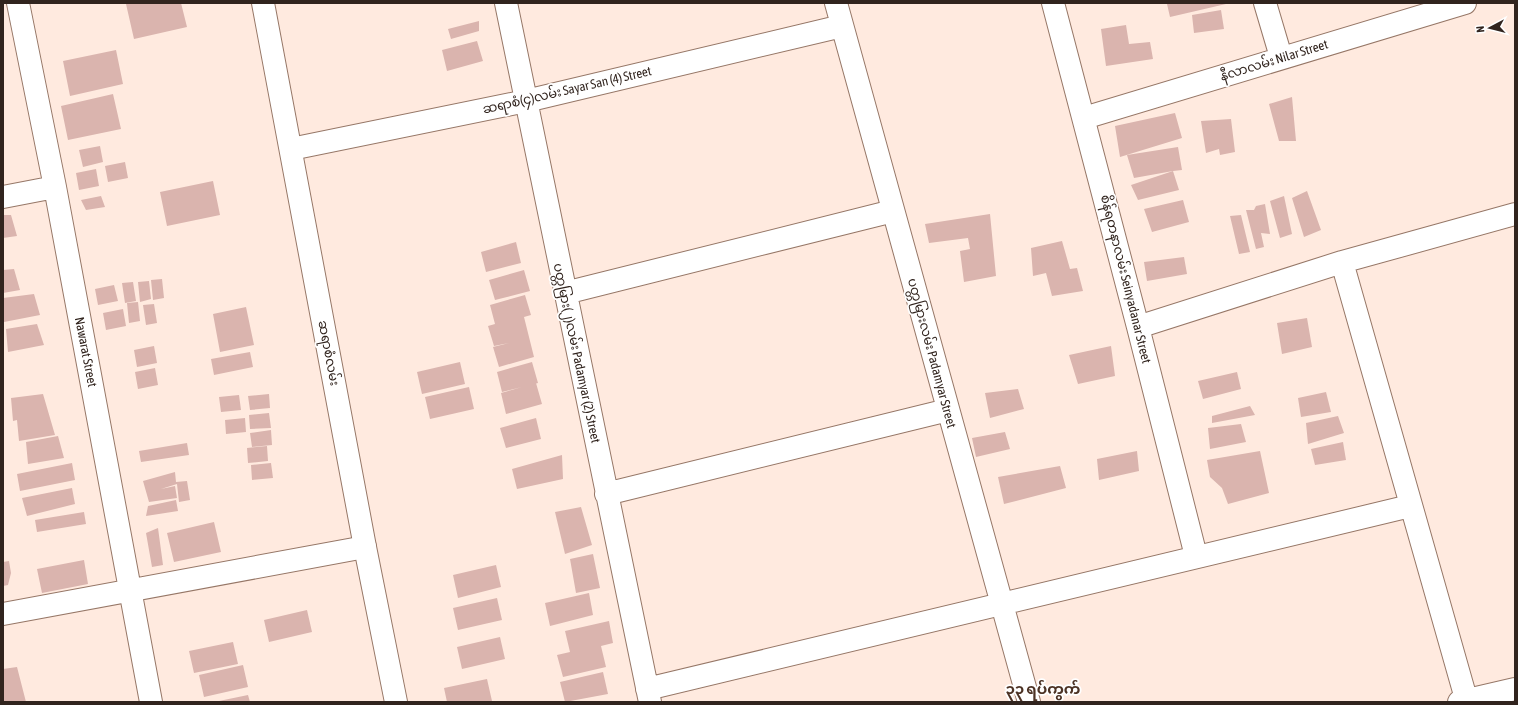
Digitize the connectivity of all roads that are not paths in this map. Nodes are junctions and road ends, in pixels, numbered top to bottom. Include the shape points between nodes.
1 (18, 3) edge
2 (263, 3) edge
3 (506, 3) edge
4 (836, 3) edge
5 (1053, 3) edge
6 (1265, 3) edge
7 (1465, 3) edge
8 (842, 26) junction
9 (1281, 57) junction
10 (526, 101) junction
11 (1084, 118) junction
12 (291, 149) junction
13 (55, 187) junction
14 (3, 197) edge
15 (893, 211) junction
16 (1515, 214) edge
17 (1342, 262) junction
18 (565, 293) junction
19 (1138, 327) junction
20 (948, 410) junction
21 (606, 494) junction
22 (1410, 506) junction
23 (365, 547) junction
24 (1196, 556) junction
25 (131, 590) junction
26 (1002, 605) junction
27 (3, 614) edge
28 (1515, 690) edge
29 (648, 695) edge
30 (1464, 701) edge
31 (151, 702) edge
32 (396, 702) edge
33 (1029, 702) edge

1 - 13 street, Nawarat Street
2 - 12 street, ဆရာစံလမ်း
3 - 10 street, ပတ္တမြား(၂)လမ်း Padamyar (2) Street
4 - 8 street, ပတ္တမြားလမ်း Padamyar Street
5 - 11 street, စိန်ရတနာလမ်း Seinyadanar Street
6 - 9 street
7 - 9 street, နီလာလမ်း Nilar Street
8 - 10 street, ဆရာစံ(၄)လမ်း Sayar San (4) Street
8 - 15 street, ပတ္တမြားလမ်း Padamyar Street
9 - 11 street, နီလာလမ်း Nilar Street
10 - 12 street, ဆရာစံ(၄)လမ်း Sayar San (4) Street
10 - 18 street, ပတ္တမြား(၂)လမ်း Padamyar (2) Street
11 - 19 street, စိန်ရတနာလမ်း Seinyadanar Street
12 - 23 street, ဆရာစံလမ်း
13 - 14 street
13 - 25 street, Nawarat Street
15 - 18 street
15 - 20 street, ပတ္တမြားလမ်း Padamyar Street
16 - 17 street
17 - 19 street
17 - 22 street
18 - 21 street, ပတ္တမြား(၂)လမ်း Padamyar (2) Street
19 - 24 street, စိန်ရတနာလမ်း Seinyadanar Street
20 - 21 street
20 - 26 street, ပတ္တမြားလမ်း Padamyar Street
21 - 29 street, ပတ္တမြား(၂)လမ်း Padamyar (2) Street
22 - 24 street
22 - 30 street
23 - 25 street
23 - 32 street, ဆရာစံလမ်း
24 - 26 street
25 - 27 street
25 - 31 street, Nawarat Street
26 - 29 street
26 - 33 street, ပတ္တမြားလမ်း Padamyar Street
28 - 30 street

